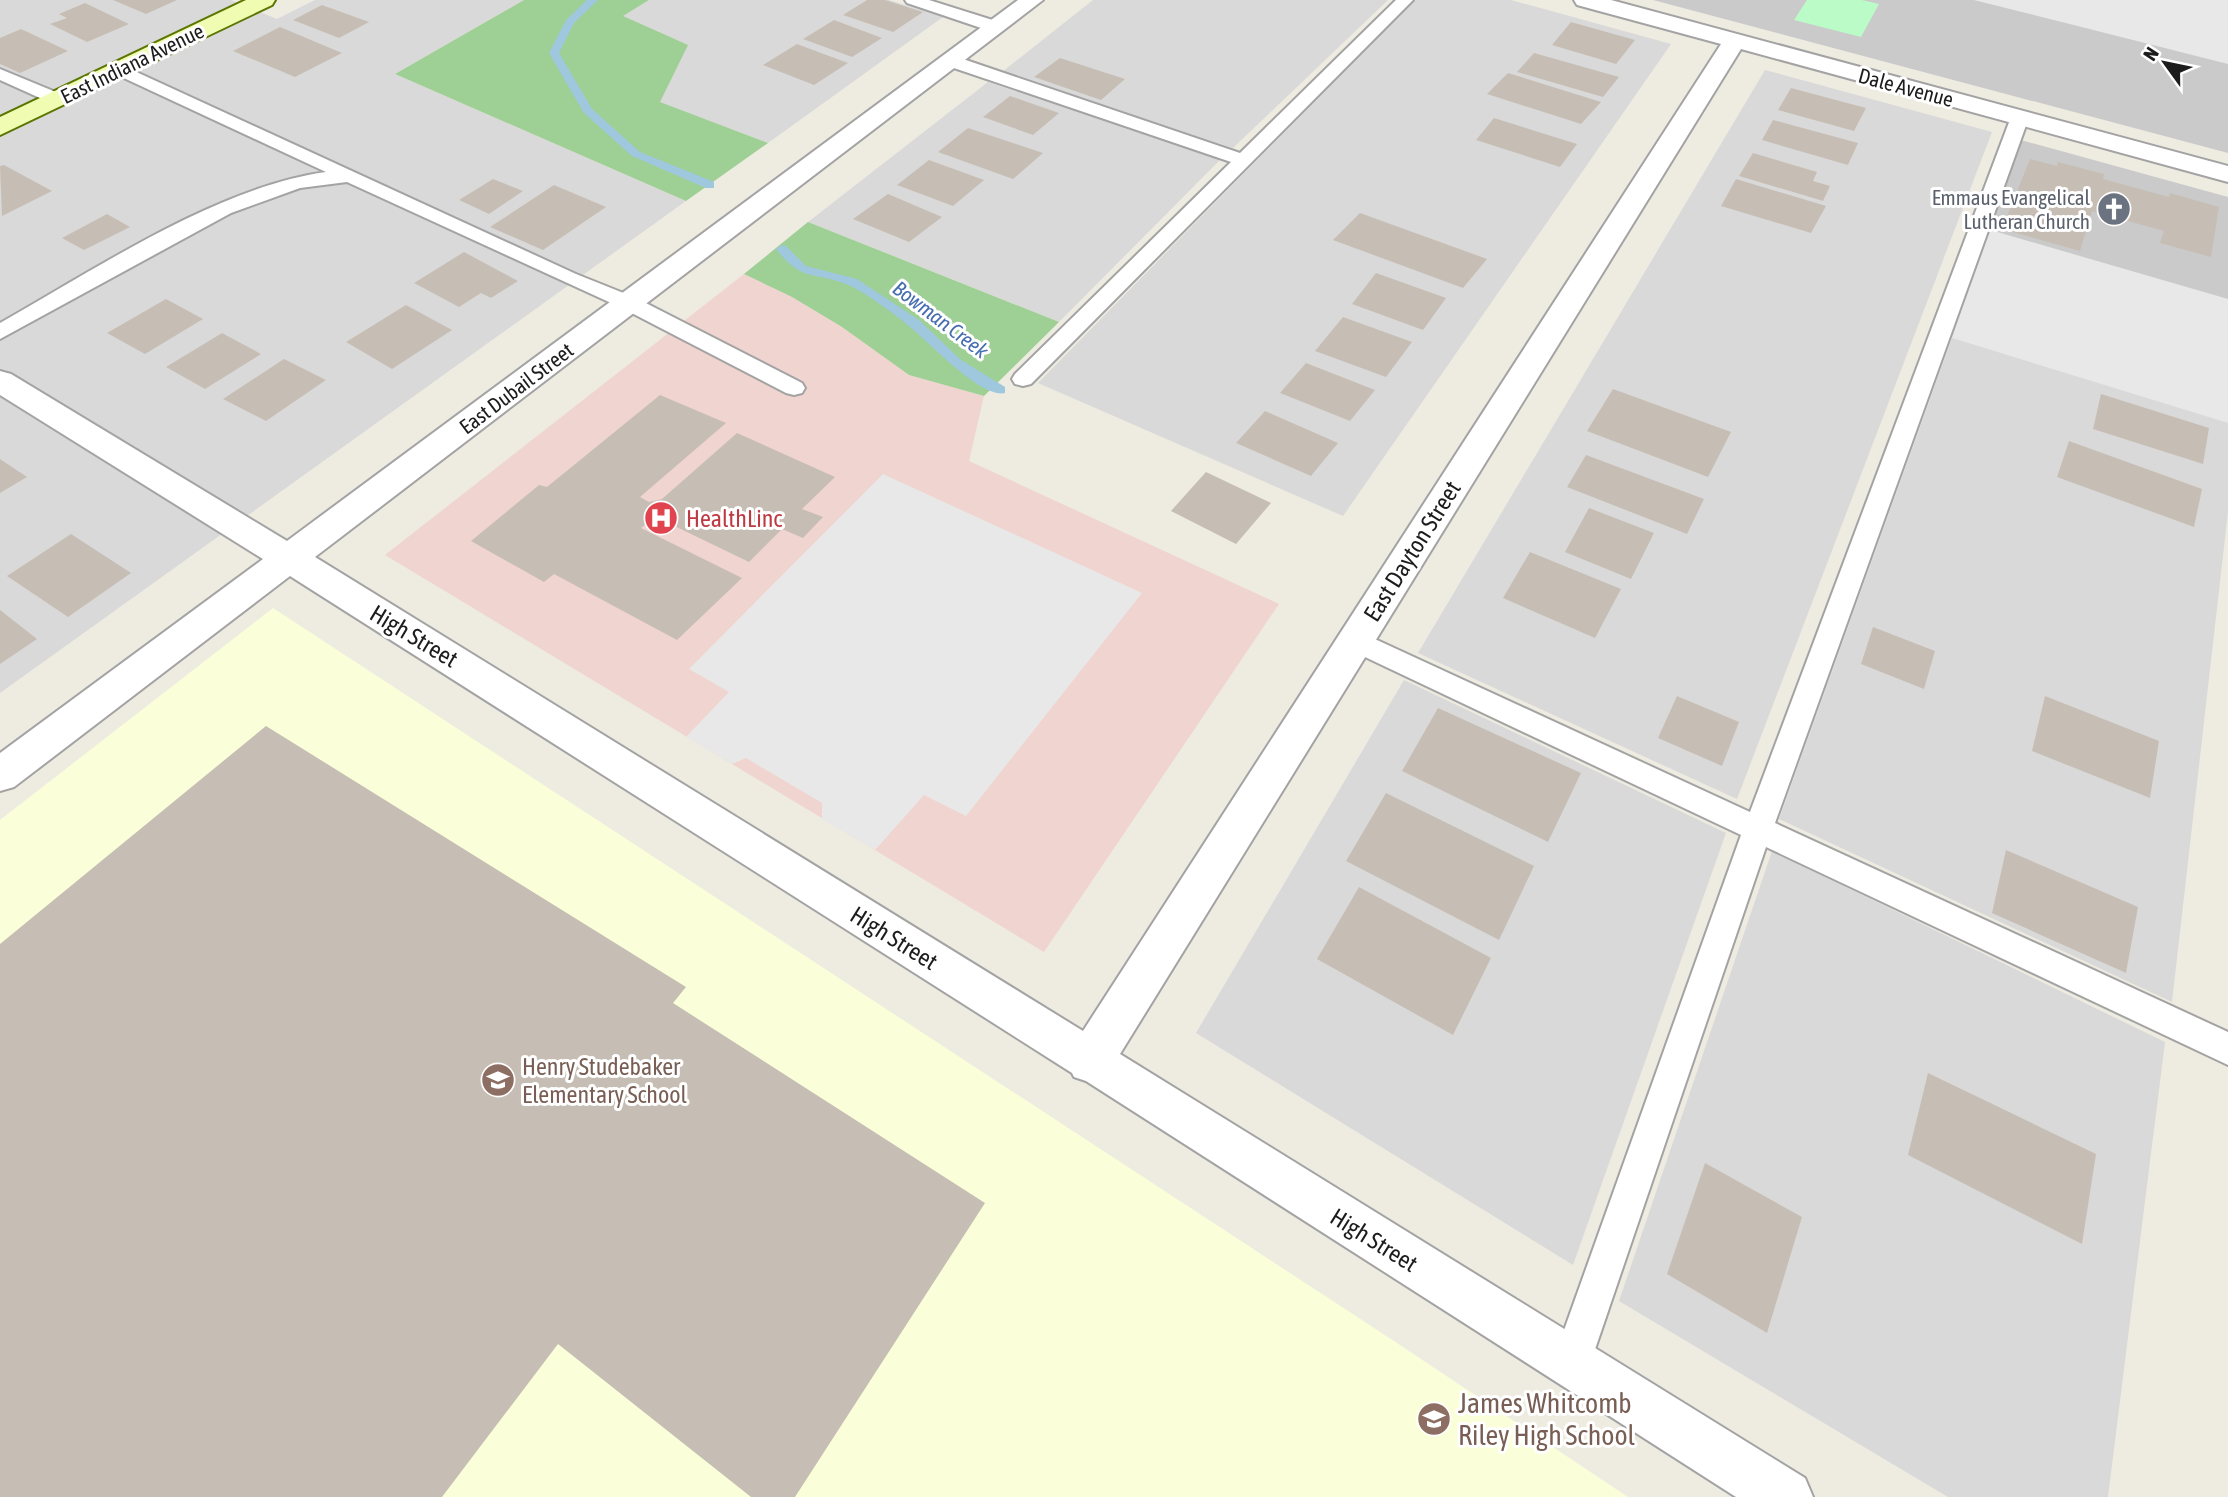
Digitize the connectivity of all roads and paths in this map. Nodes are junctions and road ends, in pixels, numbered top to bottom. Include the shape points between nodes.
1 (264, 0) edge
2 (913, 0) edge
3 (1032, 0) edge
4 (1405, 0) edge
5 (1585, 0) edge
6 (996, 27) junction
7 (1735, 40) junction
8 (951, 61) junction
9 (119, 69) junction
10 (0, 74) edge
11 (57, 99) junction
12 (2020, 117) junction
13 (0, 127) edge
14 (1242, 160) junction
15 (2228, 174) edge
16 (352, 176) junction
17 (629, 303) junction
18 (0, 332) edge
19 (1023, 379) dead end
20 (0, 381) edge
21 (794, 388) dead end
22 (287, 559) junction
23 (1355, 641) junction
24 (0, 775) edge
25 (1758, 829) junction
26 (2228, 1049) edge
27 (1090, 1061) junction
28 (1571, 1364) junction
29 (1786, 1497) edge

1 - 9 street, East Indiana Avenue
2 - 6 lane
3 - 6 street, East Dubail Street
4 - 14 lane
5 - 7 street, Dale Avenue
6 - 8 street, East Dubail Street
7 - 12 street, Dale Avenue
7 - 23 street, East Dayton Street
8 - 14 lane
8 - 17 street, East Dubail Street
9 - 11 street, East Indiana Avenue
9 - 16 lane
10 - 11 lane
11 - 13 street, East Indiana Avenue
12 - 15 street, Dale Avenue
12 - 25 lane
14 - 19 lane
16 - 17 lane
16 - 18 lane via 323,177 278,188 216,212
17 - 21 lane
17 - 22 street, East Dubail Street
20 - 22 street, High Street
22 - 24 street, East Dubail Street
22 - 27 street, High Street
23 - 25 lane
23 - 27 street, East Dayton Street
25 - 26 lane
25 - 28 lane
27 - 28 street, High Street
28 - 29 street, High Street

